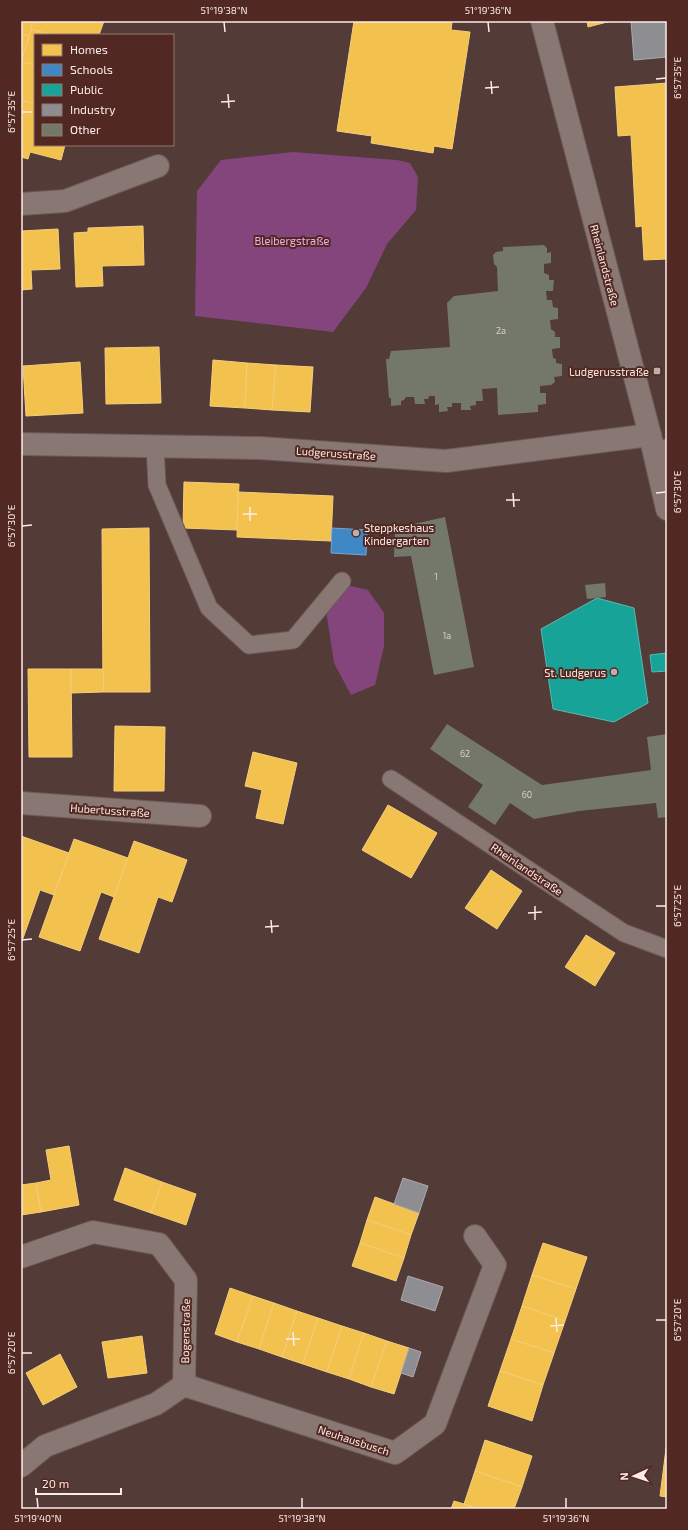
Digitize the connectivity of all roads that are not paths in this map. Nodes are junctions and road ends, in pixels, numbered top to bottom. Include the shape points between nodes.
1 (542, 21) edge
2 (158, 166) dead end
3 (21, 204) edge
4 (21, 444) edge
5 (656, 444) edge
6 (155, 446) junction
7 (667, 509) edge
8 (342, 581) dead end
9 (391, 779) dead end
10 (21, 803) edge
11 (200, 816) dead end
12 (667, 948) edge
13 (475, 1236) dead end
14 (21, 1257) edge
15 (184, 1385) junction
16 (21, 1466) edge

1 - 5 street, Rheinlandstraße
2 - 3 street via 65,201
4 - 6 street, Ludgerusstraße
5 - 6 street, Ludgerusstraße via 446,460 260,448
5 - 7 street, Rheinlandstraße
6 - 8 lane via 157,485 209,608 249,645 293,640
9 - 12 lane, Rheinlandstraße via 624,933
10 - 11 street, Hubertusstraße
13 - 15 street, Neuhausbusch via 495,1265 435,1424 395,1453
14 - 15 street, Bogenstraße via 93,1232 158,1244 186,1280
15 - 16 street via 156,1404 45,1446

